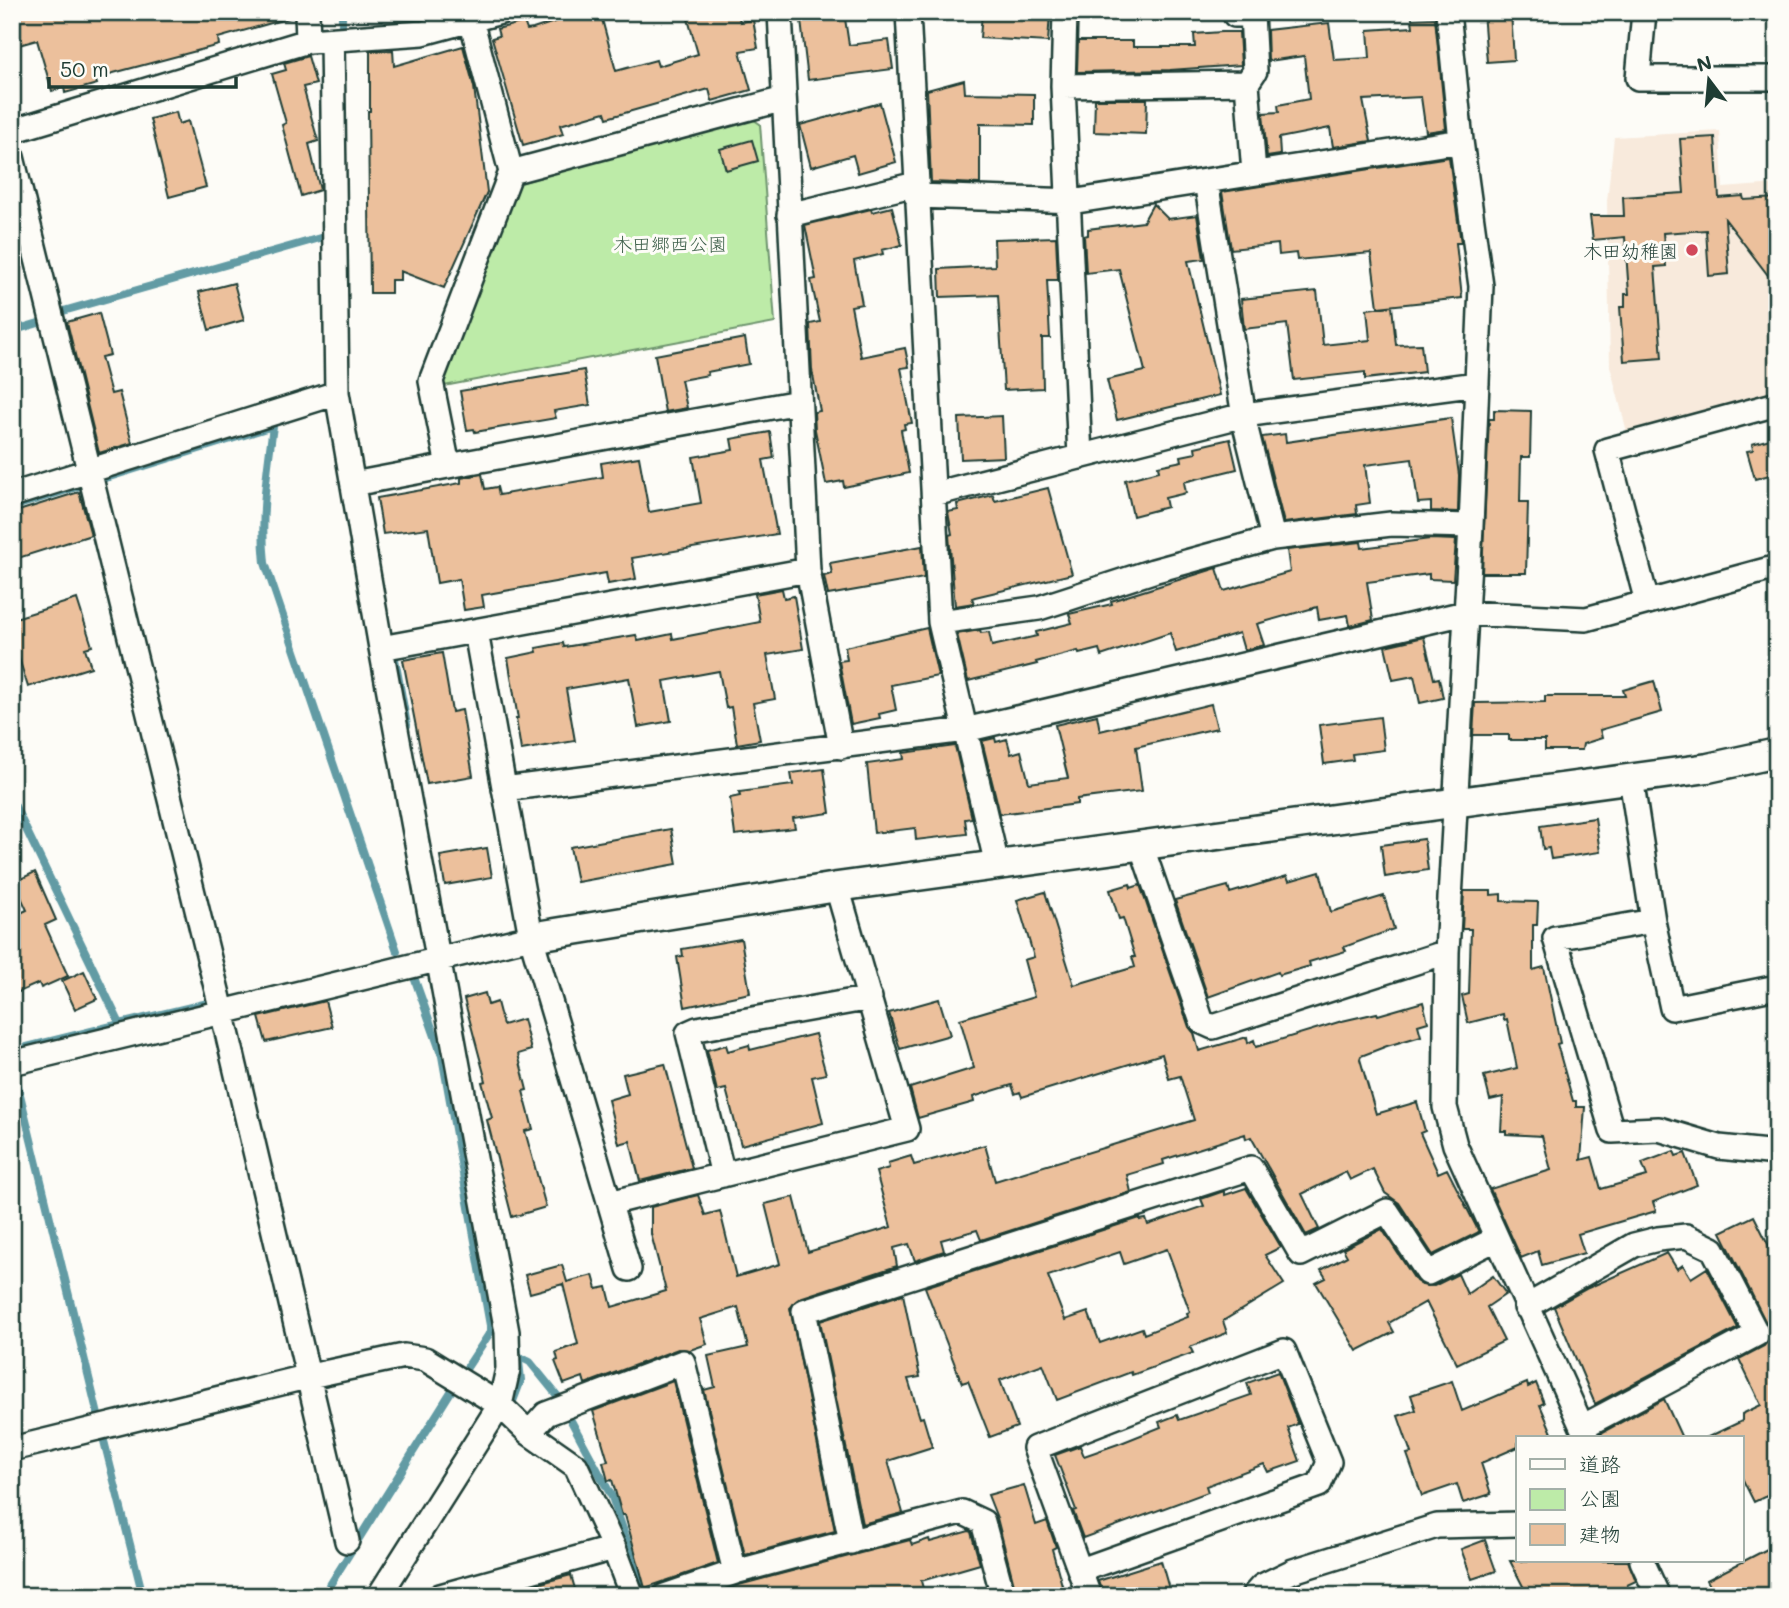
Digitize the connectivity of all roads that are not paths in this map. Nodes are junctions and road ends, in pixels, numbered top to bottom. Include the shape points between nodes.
1 (307, 12) edge
2 (501, 12) edge
3 (779, 12) edge
4 (908, 12) edge
5 (1065, 12) edge
6 (1235, 12) edge
7 (1448, 12) edge
8 (1644, 12) edge
9 (470, 16) edge
10 (332, 40) junction
11 (308, 41) junction
12 (1777, 78) edge
13 (1247, 83) junction
14 (1063, 86) junction
15 (784, 99) junction
16 (12, 131) edge
17 (1461, 141) junction
18 (12, 157) edge
19 (511, 172) junction
20 (1254, 173) junction
21 (1206, 181) junction
22 (916, 190) junction
23 (1068, 200) junction
24 (789, 215) junction
25 (1477, 384) junction
26 (337, 393) junction
27 (799, 402) junction
28 (1777, 404) edge
29 (1244, 415) junction
30 (1080, 457) junction
31 (448, 466) junction
32 (90, 470) junction
33 (353, 484) junction
34 (934, 494) junction
35 (12, 495) edge
36 (1471, 526) junction
37 (1273, 538) junction
38 (1777, 568) edge
39 (808, 570) junction
40 (1647, 603) junction
41 (1465, 613) junction
42 (940, 622) junction
43 (476, 632) junction
44 (381, 648) junction
45 (965, 730) junction
46 (841, 747) junction
47 (1777, 753) edge
48 (1631, 778) junction
49 (504, 789) junction
50 (1454, 802) junction
51 (1141, 845) junction
52 (997, 865) junction
53 (837, 887) junction
54 (1653, 921) junction
55 (531, 937) junction
56 (1447, 952) junction
57 (438, 959) junction
58 (1777, 987) edge
59 (870, 998) junction
60 (222, 1010) junction
61 (15, 1055) edge
62 (1777, 1153) edge
63 (723, 1175) junction
64 (610, 1203) junction
65 (1496, 1239) junction
66 (629, 1269) dead end
67 (1526, 1307) junction
68 (310, 1376) junction
69 (500, 1405) junction
70 (529, 1433) junction
71 (1584, 1433) edge
72 (12, 1449) edge
73 (1516, 1524) edge
74 (347, 1541) dead end
75 (851, 1542) junction
76 (614, 1548) junction
77 (1642, 1562) edge
78 (1081, 1570) junction
79 (735, 1572) junction
80 (379, 1596) edge
81 (440, 1596) edge
82 (632, 1596) edge
83 (665, 1596) edge
84 (1003, 1596) edge
85 (1089, 1596) edge
86 (1253, 1596) edge
87 (1658, 1596) edge

1 - 11 street
2 - 9 street
3 - 15 street
4 - 22 street
5 - 14 street
6 - 13 street via 1251,13 1255,71
7 - 17 street
8 - 12 street via 1638,78
9 - 10 street via 423,33
9 - 19 street
10 - 11 street
10 - 26 street
11 - 16 street
13 - 14 street
13 - 20 street
14 - 23 street
15 - 19 street
15 - 24 street
17 - 20 street
17 - 25 street via 1481,286
18 - 32 street
19 - 31 street via 431,380
20 - 21 street
21 - 23 street
21 - 29 street
22 - 23 street
22 - 24 street
22 - 34 street
23 - 30 street
24 - 27 street
25 - 29 street
25 - 36 street
26 - 32 street
26 - 33 street
27 - 31 street
27 - 39 street
28 - 40 street via 1607,450
29 - 30 street
29 - 37 street
30 - 34 street
31 - 33 street
32 - 35 street
32 - 60 street
33 - 44 street
34 - 42 street
36 - 37 street via 1391,524
36 - 41 street
37 - 42 street via 1039,608
38 - 40 street
39 - 43 street
39 - 46 street
40 - 41 street via 1586,619
41 - 45 street
41 - 50 street
42 - 45 street
43 - 44 street
43 - 49 street
44 - 57 street
45 - 46 street
45 - 52 street
46 - 49 street
47 - 48 street
48 - 50 street
48 - 54 street
49 - 55 street
50 - 51 street
50 - 56 street
51 - 52 street
51 - 56 street via 1202,1022 1213,1027
52 - 53 street
53 - 55 street
53 - 59 street
54 - 58 street via 1672,1008
54 - 62 street via 1555,938 1612,1131 1659,1129 1719,1147
55 - 57 street
55 - 64 street
56 - 65 street via 1445,1107 1455,1145
57 - 60 street
57 - 69 street via 507,1332 508,1369
59 - 63 street via 907,1129
59 - 63 street via 688,1034
60 - 61 street
60 - 68 street
63 - 64 street
64 - 66 street
65 - 67 street
65 - 75 street via 1428,1273 1387,1212 1301,1254 1251,1168 804,1311
67 - 71 street
67 - 71 street via 1634,1245 1686,1236 1713,1249 1757,1334
68 - 69 street via 404,1356 425,1359
68 - 72 street
68 - 74 street
69 - 70 street
69 - 80 street
70 - 76 street via 576,1466
70 - 79 street via 546,1414 683,1363
73 - 86 street via 1437,1526 1293,1571 1262,1586
75 - 79 street
75 - 84 street via 962,1512 983,1522
76 - 81 street
76 - 82 street
77 - 87 street
78 - 78 street via 1035,1448 1284,1351 1329,1462 1319,1485
78 - 85 street
79 - 83 street

